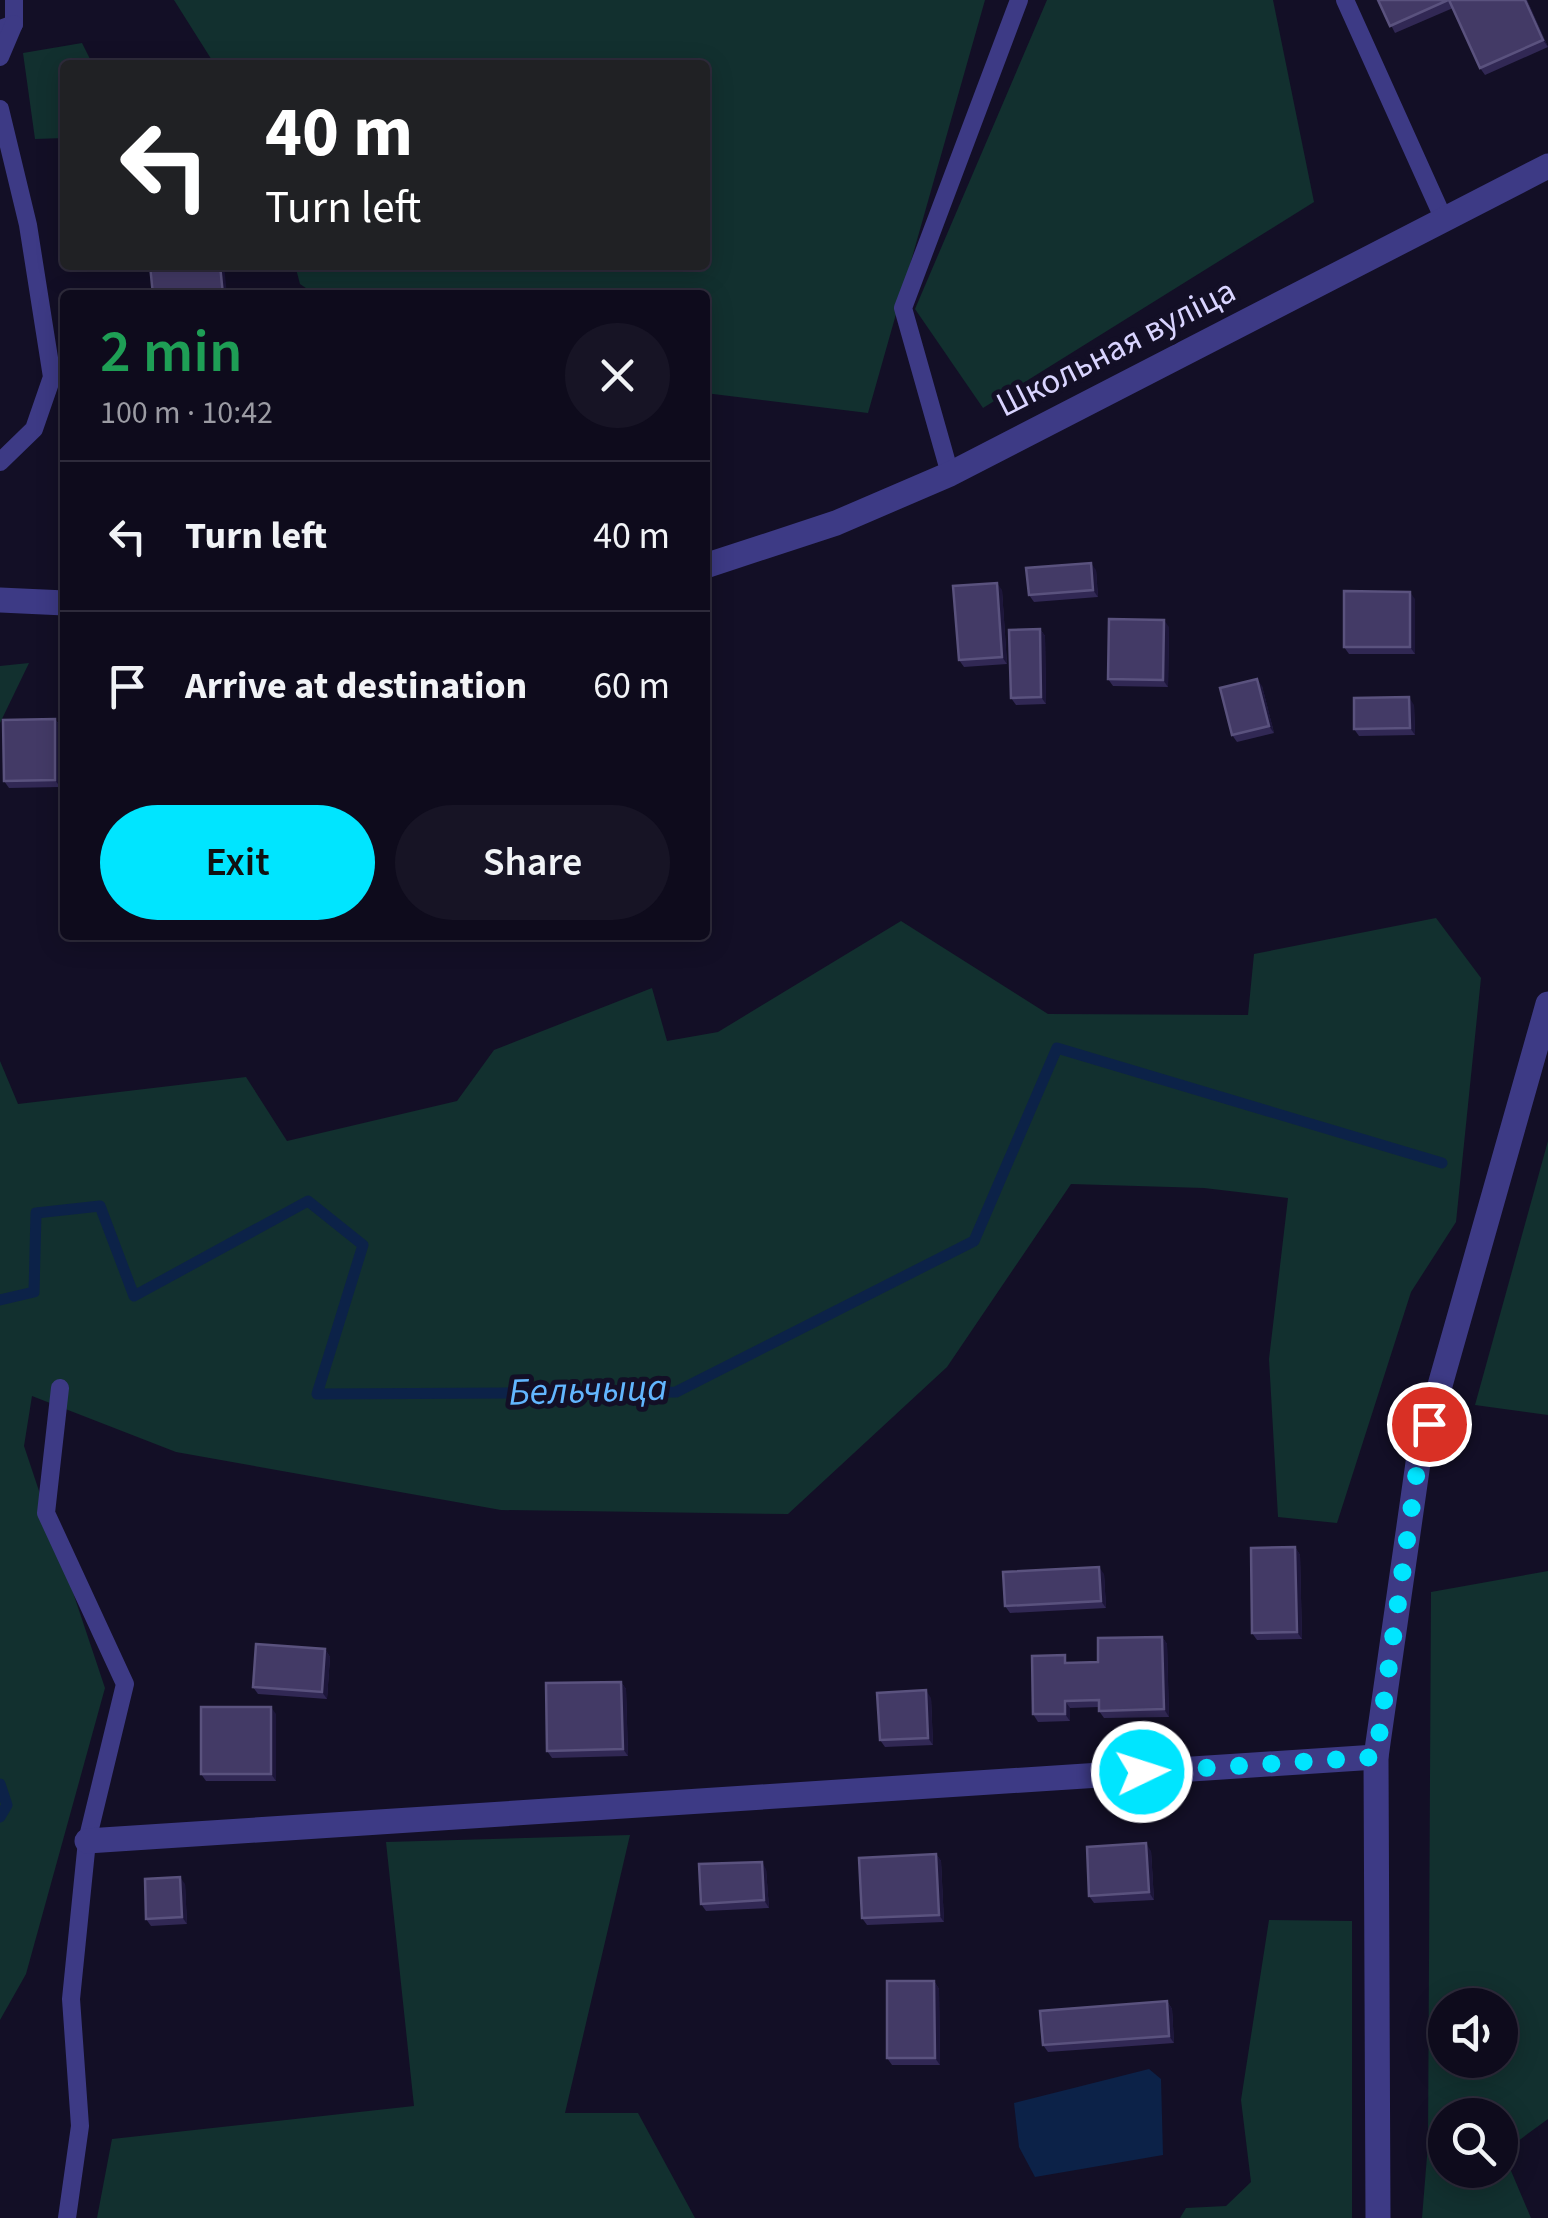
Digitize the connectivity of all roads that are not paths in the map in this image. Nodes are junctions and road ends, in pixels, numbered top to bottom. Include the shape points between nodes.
1 (14, 0) edge
2 (1019, 0) edge
3 (1345, 0) edge
4 (7, 26) edge
5 (0, 58) edge
6 (0, 109) edge
7 (1548, 166) edge
8 (1445, 222) junction
9 (0, 462) edge
10 (950, 474) junction
11 (710, 564) edge
12 (0, 600) edge
13 (60, 603) edge
14 (1548, 1004) edge
15 (60, 1388) dead end
16 (1376, 1757) junction
17 (88, 1841) junction
18 (67, 2218) edge
19 (1378, 2218) edge

1 - 4 lane
2 - 10 lane via 904,308
3 - 8 lane
4 - 5 lane
6 - 9 lane via 28,226 52,377 34,429
7 - 8 street, Школьная вуліца
8 - 10 street, Школьная вуліца
10 - 11 street, Школьная вуліца via 820,530
12 - 13 street
14 - 16 street via 1418,1463
15 - 17 lane via 46,1514 126,1684
16 - 17 street
16 - 19 street
17 - 18 lane via 71,1999 80,2126

